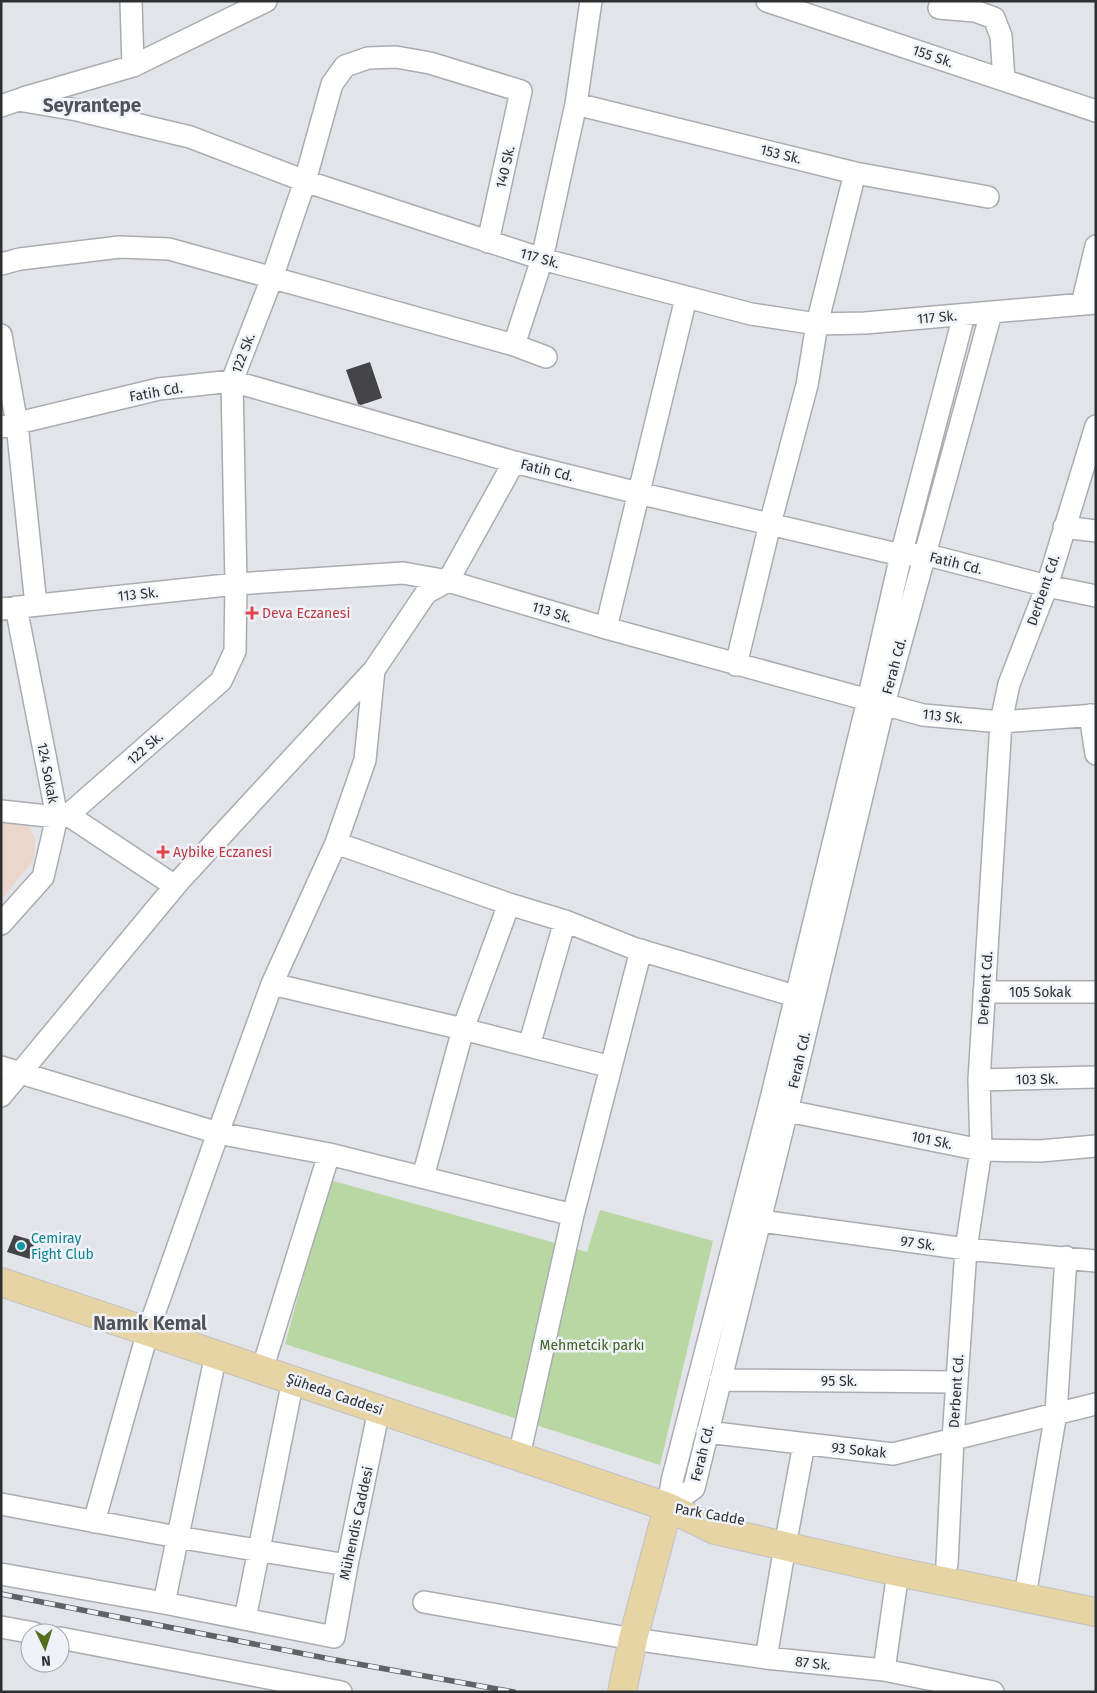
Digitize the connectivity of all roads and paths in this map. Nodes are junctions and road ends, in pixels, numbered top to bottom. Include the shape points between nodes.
1 (131, 1) edge
2 (247, 1) edge
3 (266, 1) edge
4 (592, 1) edge
5 (768, 2) edge
6 (940, 8) dead end
7 (218, 24) junction
8 (133, 66) junction
9 (1004, 80) junction
10 (521, 91) joint
11 (9, 103) edge
12 (576, 104) junction
13 (1096, 111) edge
14 (855, 173) junction
15 (305, 181) junction
16 (988, 197) dead end
17 (488, 242) junction
18 (1096, 246) edge
19 (542, 259) junction
20 (1, 264) edge
21 (272, 278) junction
22 (686, 298) junction
23 (1089, 304) edge
24 (991, 313) junction
25 (964, 315) junction
26 (817, 324) junction
27 (1, 335) edge
28 (514, 345) junction
29 (546, 357) dead end
30 (232, 381) junction
31 (9, 425) edge
32 (1096, 426) edge
33 (514, 462) junction
34 (638, 493) junction
35 (770, 524) junction
36 (1064, 527) junction
37 (1096, 531) edge
38 (924, 554) junction
39 (901, 555) junction
40 (448, 581) junction
41 (236, 584) junction
42 (1047, 586) junction
43 (1096, 596) edge
44 (18, 607) edge
45 (606, 628) junction
46 (736, 665) junction
47 (374, 670) junction
48 (876, 702) junction
49 (1093, 715) edge
50 (1001, 722) junction
51 (1096, 754) edge
52 (1, 811) edge
53 (62, 816) junction
54 (336, 843) junction
55 (175, 886) junction
56 (509, 904) junction
57 (565, 921) junction
58 (1, 924) edge
59 (641, 950) junction
60 (272, 984) junction
61 (984, 992) junction
62 (1096, 992) edge
63 (795, 996) junction
64 (464, 1028) junction
65 (529, 1046) junction
66 (611, 1067) junction
67 (11, 1070) edge
68 (1096, 1077) edge
69 (979, 1080) junction
70 (1, 1096) edge
71 (778, 1109) junction
72 (218, 1133) junction
73 (1096, 1146) edge
74 (981, 1150) junction
75 (329, 1154) junction
76 (423, 1177) junction
77 (573, 1215) junction
78 (750, 1220) junction
79 (966, 1249) junction
80 (1066, 1257) junction
81 (1096, 1260) edge
82 (1, 1282) edge
83 (148, 1331) junction
84 (216, 1354) junction
85 (262, 1370) junction
86 (293, 1380) junction
87 (720, 1380) junction
88 (957, 1382) junction
89 (1096, 1404) edge
90 (379, 1409) junction
91 (1056, 1413) junction
92 (707, 1432) junction
93 (953, 1439) junction
94 (804, 1444) junction
95 (519, 1456) junction
96 (1, 1504) edge
97 (668, 1507) junction
98 (94, 1522) junction
99 (177, 1537) junction
100 (786, 1538) junction
101 (259, 1551) junction
102 (947, 1564) junction
103 (347, 1565) junction
104 (898, 1572) junction
105 (1, 1574) edge
106 (1027, 1584) junction
107 (1096, 1597) edge
108 (424, 1602) dead end
109 (164, 1603) junction
110 (1096, 1612) edge
111 (245, 1619) junction
112 (1, 1627) edge
113 (20, 1630) edge
114 (633, 1639) junction
115 (70, 1640) edge
116 (766, 1658) junction
117 (884, 1670) junction
118 (330, 1690) edge
119 (622, 1692) edge
120 (993, 1692) edge

1 - 8 street
2 - 7 street
3 - 7 street
4 - 12 street
5 - 9 street, 155 Sk.
6 - 9 street via 975,11 994,18 1001,36
7 - 8 street
8 - 11 street
9 - 13 street, 155 Sk.
10 - 15 street, 122 Sk. via 430,63 396,57 368,58 345,66 332,84
10 - 17 street, 140 Sk.
11 - 15 street, 117 Sk. via 76,110 190,137
12 - 14 street, 153 Sk.
12 - 19 street
14 - 16 street, 153 Sk.
14 - 26 street
15 - 17 street, 117 Sk.
15 - 21 street, 122 Sk.
17 - 19 street, 117 Sk.
18 - 23 street
19 - 22 street, 117 Sk.
19 - 28 street
20 - 21 street via 120,247 169,249
21 - 28 street
21 - 30 street, 122 Sk.
22 - 26 street, 117 Sk. via 751,314
22 - 34 street
23 - 24 street, 117 Sk.
24 - 25 street, 117 Sk.
24 - 38 street, Ferah Cd.
25 - 26 street, 117 Sk.
25 - 39 street, Ferah Cd.
26 - 35 street via 807,385
27 - 31 street, 124 Sokak
28 - 29 street
30 - 31 street, Fatih Cd. via 159,389
30 - 33 street, Fatih Cd.
30 - 41 street, 122 Sk.
31 - 44 street, 124 Sokak
32 - 36 street, Derbent Cd.
33 - 34 street, Fatih Cd.
33 - 40 street
34 - 35 street, Fatih Cd.
34 - 45 street
35 - 39 street, Fatih Cd.
35 - 46 street
36 - 37 street
36 - 42 street, Derbent Cd.
38 - 39 street, Fatih Cd.
38 - 42 street, Fatih Cd.
38 - 48 street, Ferah Cd.
39 - 48 street, Ferah Cd.
40 - 41 street, 113 Sk. via 403,573
40 - 45 street, 113 Sk.
40 - 47 street via 426,594
41 - 44 street, 113 Sk.
41 - 53 street, 122 Sk. via 235,651 222,681
42 - 43 street, Fatih Cd.
42 - 50 street, Derbent Cd. via 1008,684
44 - 53 street, 124 Sokak
45 - 46 street, 113 Sk.
46 - 48 street, 113 Sk.
47 - 54 street via 365,760
47 - 55 street
48 - 50 street, 113 Sk. via 923,715
48 - 63 street, Ferah Cd.
48 - 71 street, Ferah Cd.
49 - 50 street, 113 Sk.
49 - 51 street
50 - 61 street, Derbent Cd.
52 - 53 street
53 - 55 street
53 - 58 street, 124 Sokak via 43,877
54 - 56 street
54 - 60 street
55 - 67 street
56 - 57 street
56 - 64 street
57 - 59 street
57 - 65 street
59 - 63 street
59 - 66 street
60 - 64 street
60 - 72 street
61 - 62 street, 105 Sokak
61 - 69 street, Derbent Cd.
63 - 71 street, Ferah Cd.
64 - 65 street
64 - 76 street
65 - 66 street
66 - 77 street
67 - 70 street
67 - 72 street
68 - 69 street, 103 Sk.
69 - 74 street, Derbent Cd.
71 - 74 street, 101 Sk.
71 - 78 street, Ferah Cd.
72 - 75 street
72 - 83 street
73 - 74 street, 101 Sk. via 1040,1151
74 - 79 street, Derbent Cd.
75 - 76 street
75 - 85 street
76 - 77 street
77 - 95 street
78 - 79 street, 97 Sk.
78 - 87 street, Ferah Cd.
78 - 97 street, Ferah Cd. via 672,1482
79 - 80 street, 97 Sk.
79 - 88 street, Derbent Cd.
80 - 81 street, 97 Sk.
80 - 91 street
82 - 83 main road, Şüheda Caddesi
83 - 84 main road, Şüheda Caddesi
83 - 98 street
84 - 85 main road, Şüheda Caddesi
84 - 99 street
85 - 86 main road, Şüheda Caddesi
86 - 90 main road, Şüheda Caddesi
86 - 101 street
87 - 88 street, 95 Sk.
87 - 92 street, Ferah Cd.
88 - 93 street, Derbent Cd.
89 - 91 street, 93 Sokak
90 - 95 main road, Şüheda Caddesi
90 - 103 street, Mühendis Caddesi
91 - 93 street, 93 Sokak
91 - 106 street
92 - 94 street, 93 Sokak
92 - 97 street, Ferah Cd. via 694,1488
93 - 94 street, 93 Sokak via 893,1454
93 - 102 street, Derbent Cd.
94 - 100 street
95 - 97 main road, Şüheda Caddesi
96 - 98 street
97 - 100 main road, Park Cadde via 718,1515
97 - 114 main road
98 - 99 street
99 - 101 street
99 - 109 street
100 - 102 main road, Park Cadde
100 - 104 main road, Park Cadde
100 - 116 street
101 - 103 street
101 - 111 street
102 - 106 main road, Park Cadde
103 - 111 street, Mühendis Caddesi via 334,1636
104 - 110 main road, Park Cadde
104 - 117 street
105 - 109 street
106 - 107 main road, Park Cadde
108 - 114 street, 87 Sk.
109 - 111 street
112 - 113 street
114 - 116 street, 87 Sk.
114 - 119 main road
115 - 118 street
116 - 117 street, 87 Sk.
117 - 120 street, 87 Sk.

